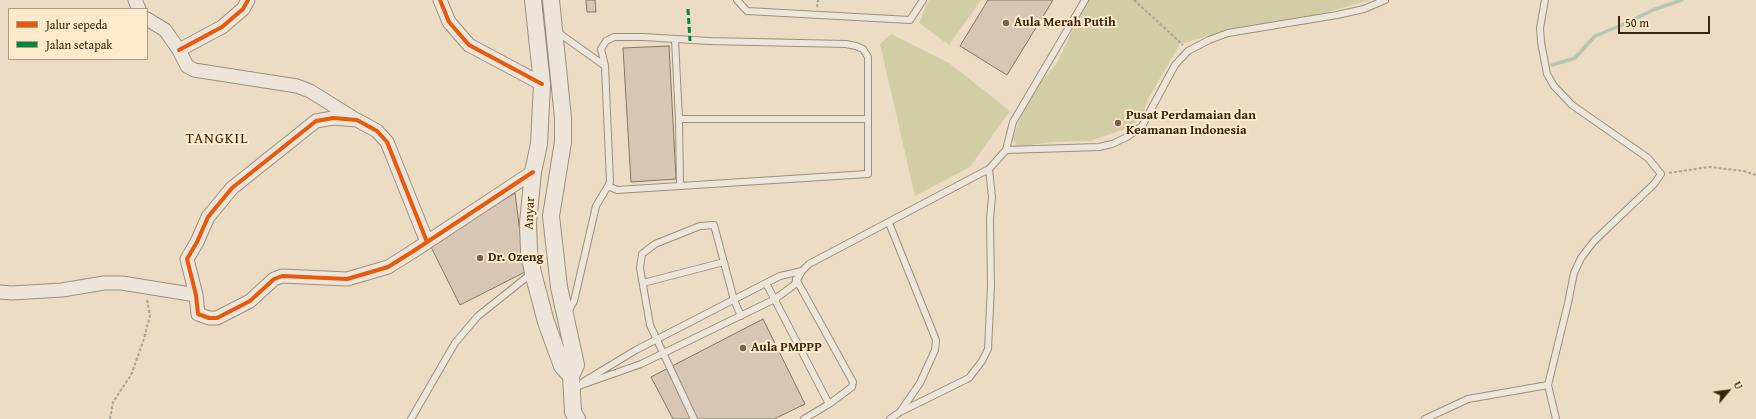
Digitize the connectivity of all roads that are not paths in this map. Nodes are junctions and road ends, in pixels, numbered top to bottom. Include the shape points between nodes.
1 (248, 0) edge
2 (440, 0) edge
3 (533, 0) edge
4 (551, 0) edge
5 (737, 0) edge
6 (923, 0) edge
7 (1085, 0) edge
8 (1385, 0) edge
9 (1545, 0) edge
10 (148, 20) edge
11 (555, 30) junction
12 (675, 40) junction
13 (179, 50) junction
14 (605, 66) junction
15 (542, 84) junction
16 (679, 119) junction
17 (868, 119) junction
18 (357, 120) junction
19 (1006, 150) junction
20 (989, 169) junction
21 (533, 172) junction
22 (680, 185) junction
23 (608, 186) junction
24 (889, 223) junction
25 (427, 242) junction
26 (724, 262) junction
27 (802, 271) junction
28 (792, 272) junction
29 (533, 273) junction
30 (798, 281) junction
31 (766, 282) junction
32 (643, 283) junction
33 (0, 292) edge
34 (196, 295) junction
35 (775, 299) junction
36 (734, 300) junction
37 (566, 316) junction
38 (741, 316) junction
39 (657, 340) junction
40 (664, 354) junction
41 (573, 377) junction
42 (1548, 385) junction
43 (829, 404) junction
44 (900, 412) junction
45 (574, 417) edge
46 (411, 419) edge
47 (694, 419) edge
48 (804, 419) edge
49 (890, 419) edge
50 (1424, 419) edge
51 (1556, 419) edge

1 - 13 street via 243,9 222,27
2 - 15 street via 448,22 469,45
3 - 15 street, Anyar
4 - 11 street, Anyar
5 - 6 lane via 747,11 910,20
7 - 19 lane via 1013,122
8 - 19 lane via 1364,9 1228,33 1208,40 1189,51 1175,65 1142,126 1112,144 1099,147
9 - 42 lane via 1540,28 1541,42 1547,74 1554,86 1572,104 1648,158 1661,174 1654,184 1598,236 1581,258 1574,273
10 - 13 street via 164,30
11 - 14 lane
11 - 37 street, Anyar via 563,142 551,216 559,286
12 - 14 lane via 614,37 606,41 601,50
12 - 16 lane
12 - 17 lane via 856,46 863,49 868,57
13 - 18 street via 187,66 194,70 297,86 310,91
14 - 23 lane via 610,182
15 - 21 street, Anyar via 539,144
16 - 17 lane
16 - 22 lane
17 - 22 lane via 868,174
18 - 25 street via 377,131 387,142
18 - 34 street via 333,118 316,121 232,188 208,217 187,259
19 - 20 lane
20 - 24 lane
20 - 44 lane via 992,197 988,349 970,378
21 - 25 street
21 - 29 street, Anyar via 528,223
22 - 23 lane via 616,190
23 - 37 lane via 596,206 574,301
24 - 27 lane via 809,264
24 - 44 lane via 936,340 935,350 920,383
25 - 34 street via 388,267 347,279 282,276 274,279 250,301 217,318 198,314
26 - 32 lane
26 - 32 lane via 714,225 700,226 646,249 642,254 640,268
26 - 36 lane
27 - 28 lane
27 - 30 lane
28 - 30 lane
28 - 31 lane
29 - 41 street, Anyar via 560,362
29 - 46 lane via 478,316 455,343
30 - 35 lane
30 - 43 lane via 853,382 852,387
31 - 35 lane
31 - 36 lane
32 - 39 lane via 646,311
33 - 34 street via 62,290 104,282
35 - 38 lane
35 - 43 lane
36 - 38 lane
36 - 39 lane
37 - 41 street, Anyar
38 - 40 lane
39 - 40 lane
39 - 41 lane
40 - 41 lane via 641,364
40 - 47 lane
41 - 45 street, Anyar
42 - 50 lane via 1468,399
42 - 51 lane
43 - 48 lane
44 - 49 lane

